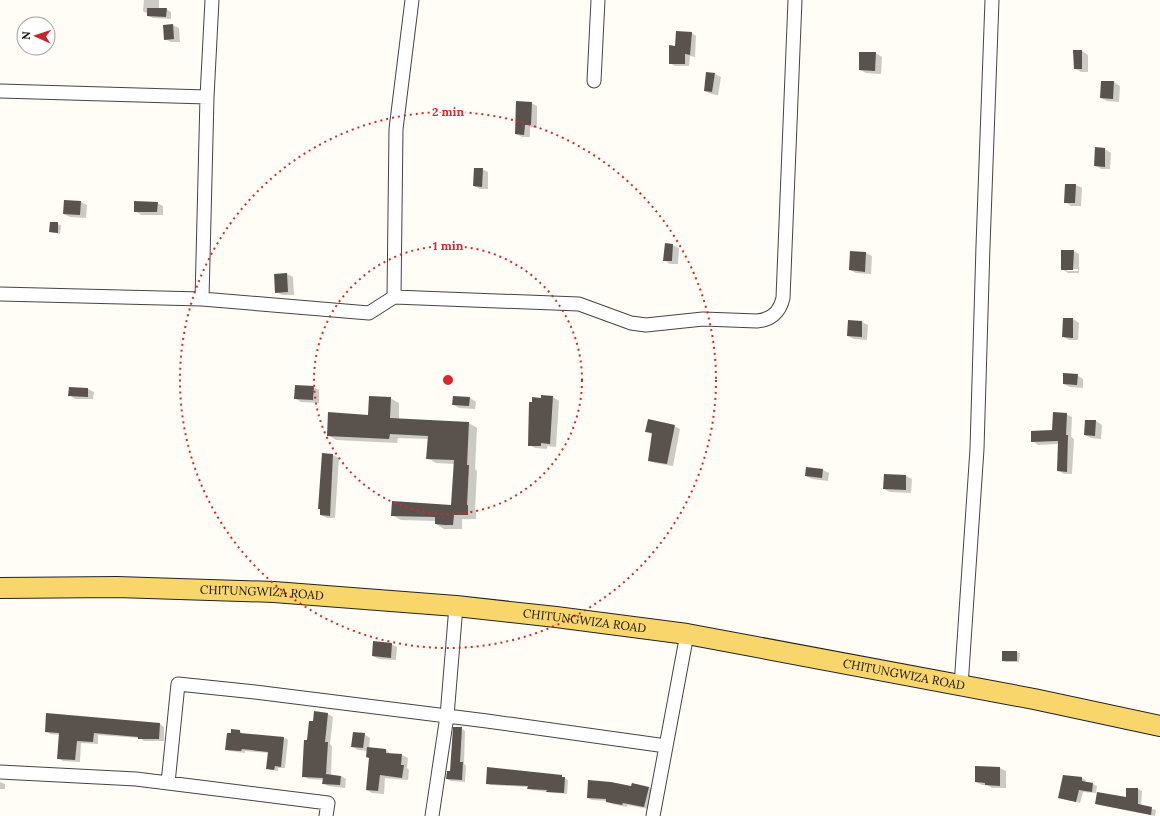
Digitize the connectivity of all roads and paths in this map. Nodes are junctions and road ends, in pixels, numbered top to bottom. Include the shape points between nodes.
1 (212, 0) edge
2 (412, 0) edge
3 (598, 0) edge
4 (795, 0) edge
5 (992, 0) edge
6 (594, 81) dead end
7 (0, 91) edge
8 (207, 97) junction
9 (0, 294) edge
10 (394, 297) junction
11 (202, 299) junction
12 (0, 588) edge
13 (456, 606) junction
14 (687, 634) junction
15 (961, 686) junction
16 (447, 716) junction
17 (1160, 726) edge
18 (666, 746) junction
19 (0, 772) edge
20 (168, 783) junction
21 (326, 816) edge
22 (432, 816) edge
23 (653, 816) edge

1 - 8 street
2 - 10 street via 396,129
3 - 6 street
4 - 10 street via 783,298 777,312 771,317 757,321 703,319 646,325 579,304
5 - 15 street via 977,449
7 - 8 street
8 - 11 street
9 - 11 street
10 - 11 street via 369,313
12 - 13 main road, CHITUNGWIZA ROAD via 117,587 274,592
13 - 14 main road, CHITUNGWIZA ROAD
13 - 16 street
14 - 15 main road, CHITUNGWIZA ROAD
14 - 18 street
15 - 17 main road, CHITUNGWIZA ROAD
16 - 18 street
16 - 20 street via 178,684
16 - 22 street
18 - 23 street
19 - 20 street
20 - 21 street via 328,803

